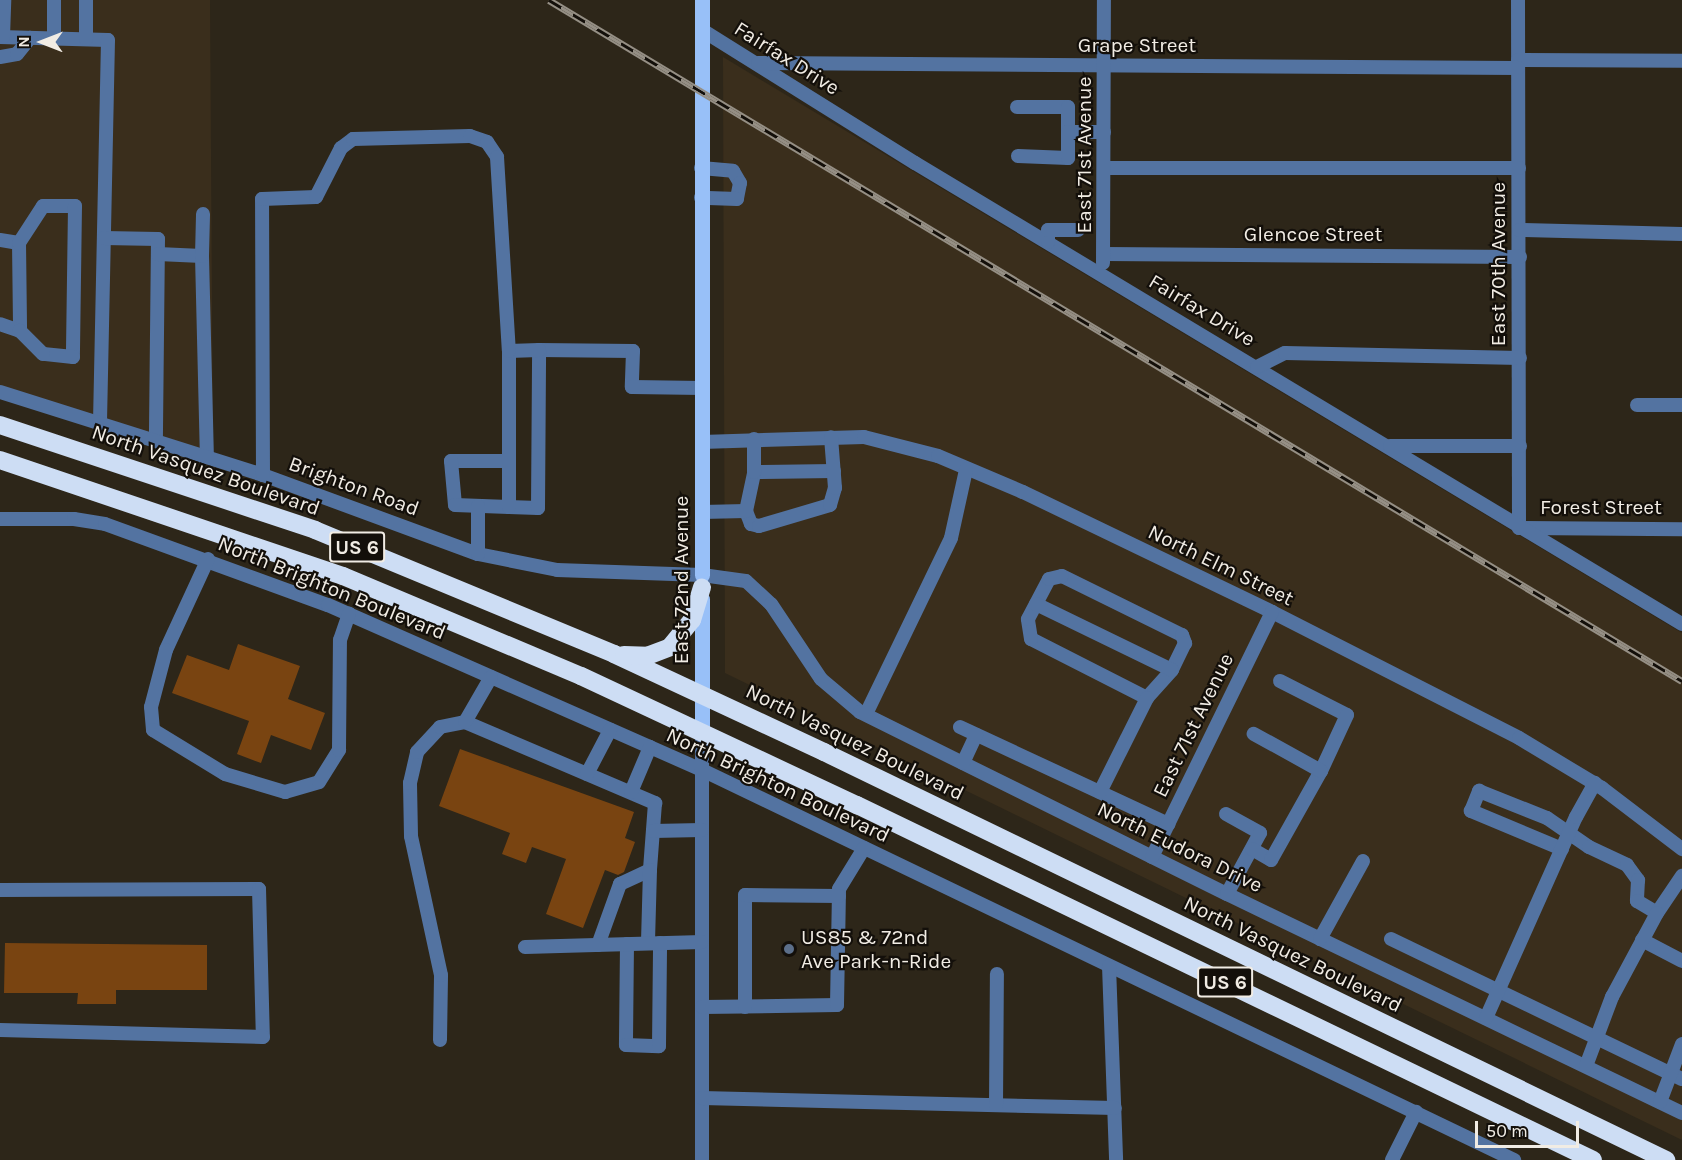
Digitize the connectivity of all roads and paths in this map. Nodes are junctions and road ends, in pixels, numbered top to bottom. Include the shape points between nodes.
1 (4, 0) edge
2 (54, 0) edge
3 (87, 0) edge
4 (702, 0) edge
5 (1104, 0) edge
6 (1518, 0) edge
7 (702, 30) junction
8 (2, 37) edge
9 (30, 38) junction
10 (54, 38) junction
11 (86, 39) junction
12 (0, 57) edge
13 (1682, 62) edge
14 (756, 63) junction
15 (1518, 64) junction
16 (1104, 65) junction
17 (1017, 107) dead end
18 (1068, 132) junction
19 (1104, 132) junction
20 (1018, 156) dead end
21 (701, 168) junction
22 (1105, 168) junction
23 (1519, 168) junction
24 (701, 198) junction
25 (202, 214) dead end
26 (1078, 230) dead end
27 (1520, 230) junction
28 (1682, 234) edge
29 (104, 238) junction
30 (0, 240) edge
31 (1048, 242) junction
32 (19, 243) junction
33 (158, 254) junction
34 (1105, 254) junction
35 (202, 256) junction
36 (1520, 256) junction
37 (1101, 273) junction
38 (0, 324) edge
39 (20, 331) junction
40 (539, 350) junction
41 (510, 351) junction
42 (1520, 358) junction
43 (1257, 367) junction
44 (702, 388) junction
45 (0, 392) edge
46 (1637, 405) dead end
47 (1682, 405) edge
48 (100, 424) junction
49 (0, 425) edge
50 (831, 437) junction
51 (754, 439) junction
52 (156, 441) junction
53 (702, 442) junction
54 (1390, 446) junction
55 (1520, 446) junction
56 (207, 457) junction
57 (0, 460) edge
58 (508, 460) junction
59 (966, 470) junction
60 (834, 471) junction
61 (754, 472) junction
62 (263, 475) junction
63 (478, 506) junction
64 (508, 507) junction
65 (746, 511) junction
66 (702, 512) junction
67 (0, 519) edge
68 (1519, 528) junction
69 (1682, 529) edge
70 (478, 554) junction
71 (208, 559) junction
72 (702, 581) junction
73 (1036, 604) junction
74 (1272, 612) junction
75 (349, 614) junction
76 (1682, 624) edge
77 (614, 654) junction
78 (1172, 670) junction
79 (491, 677) junction
80 (1280, 681) dead end
81 (702, 693) junction
82 (1147, 698) junction
83 (866, 714) junction
84 (465, 722) junction
85 (960, 727) dead end
86 (610, 730) junction
87 (702, 730) junction
88 (1254, 734) dead end
89 (976, 735) junction
90 (650, 747) junction
91 (963, 764) junction
92 (702, 770) junction
93 (1321, 771) junction
94 (587, 774) junction
95 (1595, 783) junction
96 (631, 792) junction
97 (1100, 792) junction
98 (1226, 814) dead end
99 (1168, 824) junction
100 (702, 830) junction
101 (653, 831) junction
102 (1570, 831) junction
103 (864, 848) junction
104 (1252, 849) junction
105 (1562, 849) junction
106 (1682, 849) edge
107 (1152, 857) junction
108 (1363, 861) dead end
109 (650, 870) junction
110 (1682, 876) edge
111 (0, 890) edge
112 (1227, 894) junction
113 (839, 896) junction
114 (1657, 913) junction
115 (1320, 939) junction
116 (1391, 939) dead end
117 (1642, 940) junction
118 (702, 942) junction
119 (654, 943) junction
120 (627, 944) junction
121 (598, 945) junction
122 (525, 948) dead end
123 (1682, 961) edge
124 (1109, 966) junction
125 (997, 974) dead end
126 (1498, 992) junction
127 (702, 1006) junction
128 (745, 1006) junction
129 (1486, 1018) junction
130 (0, 1030) edge
131 (440, 1040) dead end
132 (1598, 1041) junction
133 (1682, 1044) edge
134 (1586, 1066) junction
135 (1677, 1077) edge
136 (702, 1098) junction
137 (1660, 1102) junction
138 (996, 1105) junction
139 (1115, 1108) junction
140 (1416, 1112) junction
141 (1682, 1113) edge
142 (702, 1160) edge
143 (1116, 1160) edge
144 (1392, 1160) edge
145 (1514, 1160) edge
146 (1593, 1160) edge
147 (1666, 1160) edge

1 - 8 street
2 - 10 street
3 - 11 street
4 - 7 main road, East 72nd Avenue
5 - 16 street, East 71st Avenue
6 - 15 street, East 70th Avenue
7 - 14 street, Fairfax Drive
7 - 21 main road, East 72nd Avenue
8 - 9 street
9 - 10 street
9 - 12 street via 17,54
10 - 11 street
11 - 29 street via 108,39
13 - 15 street, Grape Street
14 - 16 street, Grape Street
14 - 31 street, Fairfax Drive
15 - 16 street, Grape Street
15 - 23 street, East 70th Avenue
16 - 19 street, East 71st Avenue
17 - 18 street via 1068,107
18 - 19 street
18 - 20 street via 1068,158
19 - 22 street, East 71st Avenue
21 - 24 main road, East 72nd Avenue
21 - 24 street via 733,171 740,183 737,200
22 - 23 street
22 - 34 street, East 71st Avenue
23 - 27 street, East 70th Avenue
24 - 44 main road, East 72nd Avenue
25 - 35 street
26 - 31 street via 1048,230
27 - 28 street
27 - 36 street, East 70th Avenue
29 - 33 street via 158,239
29 - 48 street
30 - 32 street
31 - 37 street, Fairfax Drive
32 - 39 street
32 - 39 street via 43,206 75,206 73,357 43,354
33 - 35 street
33 - 52 street
34 - 36 street, Glencoe Street
34 - 37 street, East 71st Avenue
35 - 56 street
36 - 42 street, East 70th Avenue
37 - 43 street, Fairfax Drive
38 - 39 street
40 - 41 street
40 - 44 street via 633,351 632,387
40 - 64 street via 538,507
41 - 58 street
41 - 62 street via 497,157 487,142 470,136 353,140 341,148 316,197 262,199
42 - 43 street via 1284,354
42 - 55 street, East 70th Avenue
43 - 54 street, Fairfax Drive
44 - 53 main road, East 72nd Avenue
45 - 48 street, Brighton Road
46 - 47 street
48 - 52 street, Brighton Road
49 - 77 highway, North Vasquez Boulevard / US 6 via 315,530
50 - 51 street, North Elm Street
50 - 59 street, North Elm Street via 864,437 900,445 938,456
50 - 60 street
51 - 53 street, North Elm Street
51 - 61 street
52 - 56 street, Brighton Road
53 - 66 main road, East 72nd Avenue
54 - 55 street
54 - 68 street, Fairfax Drive
55 - 68 street, East 70th Avenue
56 - 62 street, Brighton Road
57 - 87 highway, US 6 via 392,595
58 - 63 street via 451,460 455,505
58 - 64 street
59 - 74 street, North Elm Street via 1023,492
59 - 83 street via 951,538
60 - 61 street
60 - 65 street via 830,505 759,526 751,524
61 - 65 street
62 - 70 street, Brighton Road
63 - 64 street
63 - 70 street
65 - 66 street
66 - 72 main road, East 72nd Avenue
67 - 71 street, North Brighton Boulevard via 74,519 105,524
68 - 69 street, Forest Street
68 - 76 street, Fairfax Drive
70 - 72 street, Brighton Road via 557,570
71 - 75 street, North Brighton Boulevard
71 - 75 street via 166,650 151,707 153,730 225,774 285,792 319,782 339,750 340,640
72 - 77 highway via 692,620 670,647 647,656
72 - 81 main road, East 72nd Avenue
72 - 83 street, North Eudora Drive via 733,577 753,585 771,604 821,679
73 - 78 street
73 - 78 street via 1049,579 1062,576 1182,635 1185,643
73 - 82 street via 1029,619 1031,639
74 - 95 street, North Elm Street via 1519,738
74 - 99 street, East 71st Avenue
75 - 79 street, North Brighton Boulevard
77 - 81 highway, North Vasquez Boulevard / US 6
78 - 82 street
79 - 84 street
79 - 86 street, North Brighton Boulevard
80 - 93 street via 1347,715
81 - 87 main road, East 72nd Avenue
81 - 147 highway, North Vasquez Boulevard / US 6
82 - 97 street
83 - 91 street, North Eudora Drive
84 - 94 street
84 - 131 street via 440,727 417,752 410,783 411,836 441,975
85 - 89 street
86 - 90 street, North Brighton Boulevard
86 - 94 street
87 - 92 street, East 72nd Avenue
87 - 146 highway, US 6
88 - 93 street
89 - 91 street
89 - 97 street
90 - 92 street, North Brighton Boulevard
90 - 96 street
91 - 107 street, North Eudora Drive
92 - 100 street, East 72nd Avenue
92 - 103 street, North Brighton Boulevard
93 - 104 street via 1271,860
94 - 96 street
95 - 102 street
95 - 106 street, North Elm Street
96 - 101 street via 655,803
97 - 99 street
98 - 104 street via 1260,833
99 - 107 street, East 71st Avenue
100 - 101 street
100 - 118 street, East 72nd Avenue
101 - 109 street
102 - 105 street
102 - 105 street via 1548,818 1479,791 1471,811
102 - 114 street via 1589,847 1627,865 1638,880 1637,901
103 - 113 street via 839,889
103 - 124 street, North Brighton Boulevard
104 - 112 street
105 - 126 street
107 - 112 street, North Eudora Drive
108 - 115 street
109 - 119 street
109 - 121 street via 620,884
110 - 114 street
111 - 130 street via 259,889 263,1036
112 - 115 street, North Eudora Drive
113 - 128 street via 837,1005
113 - 128 street via 745,895
114 - 117 street
115 - 129 street, North Eudora Drive
116 - 126 street
117 - 123 street
117 - 132 street via 1612,997
118 - 119 street
118 - 127 street, East 72nd Avenue
119 - 120 street
119 - 120 street via 659,1046 626,1045
120 - 121 street
121 - 122 street
124 - 139 street
124 - 140 street, North Brighton Boulevard
125 - 138 street
126 - 129 street
126 - 132 street
127 - 128 street
127 - 136 street, East 72nd Avenue
129 - 134 street, North Eudora Drive
132 - 134 street
132 - 135 street
133 - 135 street
134 - 137 street, North Eudora Drive
135 - 137 street
136 - 138 street
136 - 142 street, East 72nd Avenue
137 - 141 street, North Eudora Drive
138 - 139 street
139 - 143 street
140 - 144 street
140 - 145 street, North Brighton Boulevard

